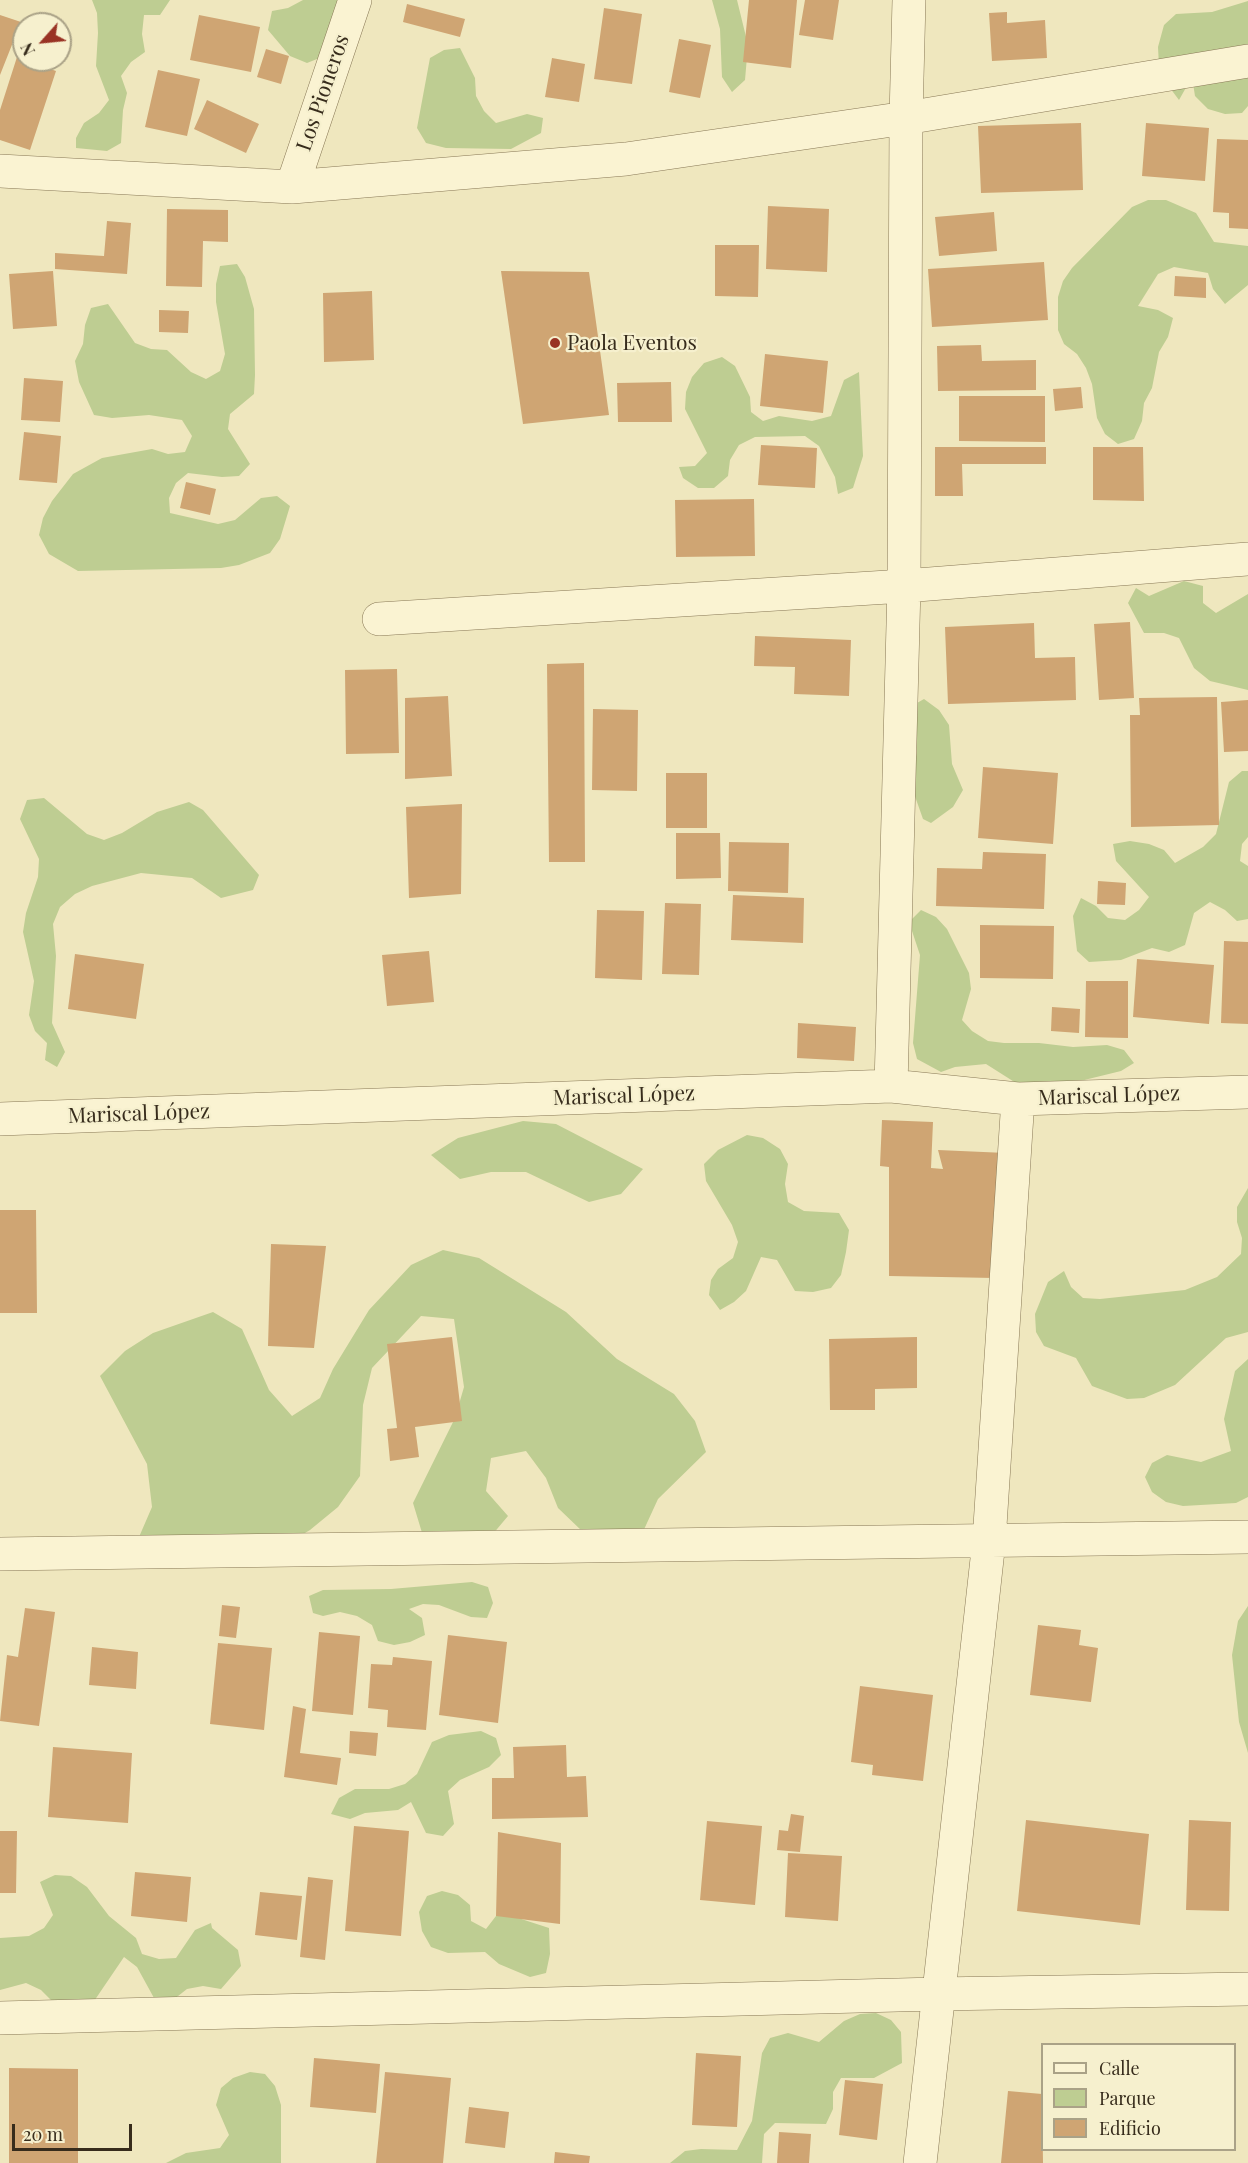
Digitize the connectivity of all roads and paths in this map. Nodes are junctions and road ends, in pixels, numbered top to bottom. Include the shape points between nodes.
1 (355, 0) edge
2 (909, 0) edge
3 (1248, 61) edge
4 (906, 118) junction
5 (0, 171) edge
6 (292, 187) junction
7 (1248, 560) edge
8 (904, 586) junction
9 (379, 619) dead end
10 (891, 1086) junction
11 (1248, 1092) edge
12 (1018, 1099) junction
13 (0, 1119) edge
14 (1248, 1537) edge
15 (989, 1540) junction
16 (0, 1554) edge
17 (1248, 1989) edge
18 (937, 1994) junction
19 (0, 2018) edge
20 (920, 2163) edge

1 - 6 street, Los Pioneros
2 - 4 street
3 - 4 street
4 - 6 street via 626,159
4 - 8 street
5 - 6 street
7 - 8 street
8 - 9 street
8 - 10 street
10 - 12 street, Mariscal López
10 - 13 street, Mariscal López
11 - 12 street, Mariscal López
12 - 15 street
14 - 15 street
15 - 16 street
15 - 18 street
17 - 18 street
18 - 19 street
18 - 20 street

